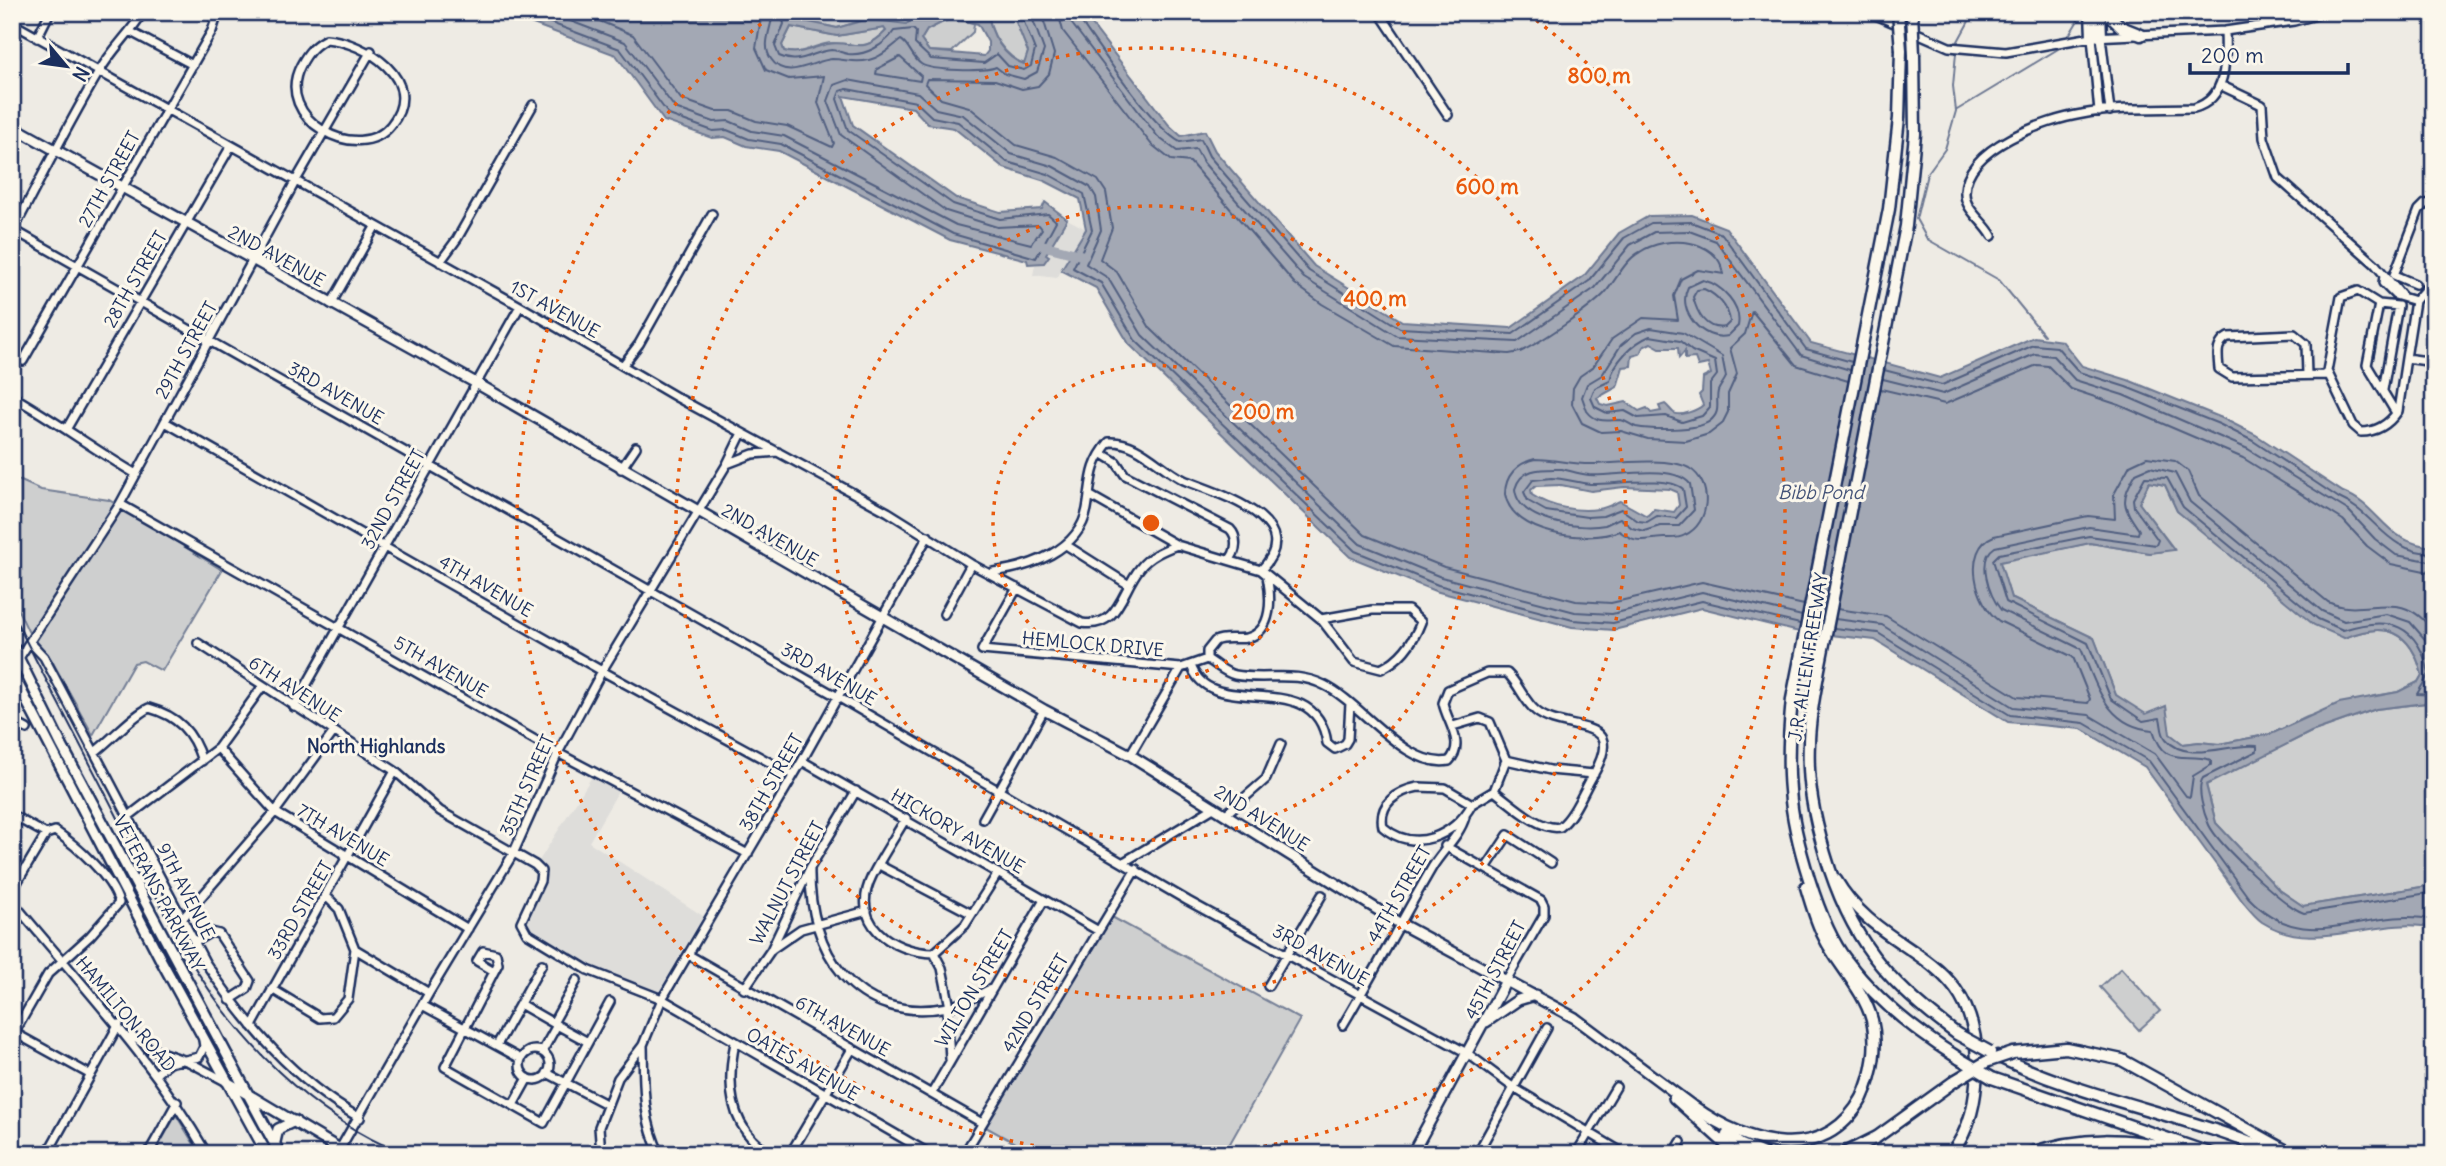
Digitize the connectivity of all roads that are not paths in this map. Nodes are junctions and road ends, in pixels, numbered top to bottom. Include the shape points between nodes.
1 (50, 12) edge
2 (143, 12) edge
3 (211, 12) edge
4 (1379, 12) edge
5 (1869, 12) edge
6 (1898, 12) edge
7 (1912, 12) edge
8 (2091, 12) edge
9 (2100, 12) edge
10 (2106, 12) edge
11 (2327, 12) edge
12 (12, 23) edge
13 (2225, 31) junction
14 (131, 32) junction
15 (2141, 35) junction
16 (2097, 37) junction
17 (37, 38) junction
18 (371, 51) junction
19 (193, 65) junction
20 (99, 73) junction
21 (2220, 85) junction
22 (533, 105) dead end
23 (166, 109) junction
24 (2110, 111) junction
25 (2099, 112) junction
26 (1448, 115) dead end
27 (12, 126) edge
28 (326, 130) junction
29 (231, 146) junction
30 (56, 151) junction
31 (295, 182) junction
32 (124, 187) junction
33 (2434, 203) edge
34 (712, 214) dead end
35 (184, 223) junction
36 (375, 228) junction
37 (13, 230) edge
38 (1992, 236) dead end
39 (253, 259) junction
40 (440, 262) junction
41 (79, 265) junction
42 (2434, 279) edge
43 (2391, 281) junction
44 (2415, 284) dead end
45 (2404, 297) junction
46 (141, 299) junction
47 (2415, 302) junction
48 (331, 304) junction
49 (2379, 304) junction
50 (520, 306) junction
51 (2398, 306) junction
52 (210, 340) junction
53 (2406, 358) junction
54 (23, 360) dead end
55 (2434, 362) edge
56 (623, 365) junction
57 (2328, 374) junction
58 (2307, 375) junction
59 (476, 383) junction
60 (2383, 390) junction
61 (12, 396) edge
62 (2396, 413) junction
63 (164, 422) junction
64 (67, 428) junction
65 (742, 433) junction
66 (636, 447) dead end
67 (779, 452) junction
68 (1101, 453) junction
69 (429, 464) junction
70 (727, 464) junction
71 (621, 469) junction
72 (136, 474) junction
73 (1089, 495) junction
74 (120, 503) junction
75 (697, 511) junction
76 (928, 536) junction
77 (385, 545) junction
78 (1066, 545) junction
79 (1177, 545) junction
80 (1229, 560) junction
81 (971, 564) junction
82 (992, 573) junction
83 (1264, 573) junction
84 (1129, 585) junction
85 (1017, 588) junction
86 (649, 589) junction
87 (944, 614) dead end
88 (883, 617) junction
89 (1321, 619) junction
90 (341, 628) junction
91 (30, 642) junction
92 (198, 643) dead end
93 (12, 645) edge
94 (19, 658) junction
95 (1207, 659) junction
96 (1191, 665) junction
97 (1181, 668) junction
98 (602, 671) junction
99 (12, 673) edge
100 (262, 687) junction
101 (838, 697) junction
102 (1350, 703) junction
103 (294, 707) junction
104 (1044, 710) junction
105 (12, 721) edge
106 (1453, 726) junction
107 (27, 729) dead end
108 (332, 733) junction
109 (1281, 744) dead end
110 (218, 748) junction
111 (95, 752) junction
112 (558, 753) junction
113 (1130, 755) junction
114 (1506, 760) junction
115 (202, 761) junction
116 (802, 761) junction
117 (395, 771) junction
118 (1594, 774) junction
119 (793, 775) junction
120 (1000, 790) junction
121 (856, 791) junction
122 (1493, 791) junction
123 (1790, 793) junction
124 (1472, 804) junction
125 (1214, 807) junction
126 (275, 812) junction
127 (1227, 813) junction
128 (12, 816) edge
129 (129, 816) junction
130 (1465, 817) junction
131 (906, 818) junction
132 (984, 819) dead end
133 (46, 834) junction
134 (1445, 846) junction
135 (1824, 852) junction
136 (513, 854) junction
137 (748, 855) junction
138 (349, 857) junction
139 (1124, 862) junction
140 (1552, 863) dead end
141 (879, 865) junction
142 (810, 868) junction
143 (1486, 868) junction
144 (1136, 869) junction
145 (998, 873) junction
146 (12, 891) edge
147 (1322, 895) dead end
148 (326, 896) junction
149 (1044, 900) junction
150 (12, 901) edge
151 (867, 911) junction
152 (972, 914) junction
153 (183, 918) junction
154 (1399, 923) junction
155 (814, 924) junction
156 (468, 929) junction
157 (1097, 930) junction
158 (194, 942) junction
159 (355, 948) junction
160 (771, 950) junction
161 (1286, 952) junction
162 (934, 953) junction
163 (689, 955) junction
164 (61, 961) junction
165 (542, 964) dead end
166 (494, 971) junction
167 (1507, 979) junction
168 (577, 980) dead end
169 (1268, 986) dead end
170 (993, 988) junction
171 (272, 989) junction
172 (744, 989) junction
173 (1524, 989) junction
174 (429, 993) junction
175 (1361, 995) junction
176 (1535, 995) junction
177 (662, 999) junction
178 (230, 1000) junction
179 (610, 1002) dead end
180 (520, 1004) junction
181 (422, 1005) junction
182 (950, 1007) junction
183 (1490, 1019) junction
184 (119, 1024) junction
185 (555, 1024) junction
186 (1343, 1025) dead end
187 (252, 1026) junction
188 (463, 1027) junction
189 (1547, 1028) dead end
190 (125, 1032) junction
191 (13, 1034) edge
192 (203, 1039) junction
193 (588, 1042) junction
194 (736, 1043) junction
195 (497, 1045) junction
196 (643, 1045) junction
197 (852, 1049) junction
198 (542, 1052) junction
199 (1467, 1053) junction
200 (522, 1059) junction
201 (184, 1060) junction
202 (950, 1060) junction
203 (157, 1073) junction
204 (547, 1073) junction
205 (91, 1075) junction
206 (528, 1078) junction
207 (225, 1081) junction
208 (1658, 1082) junction
209 (566, 1083) junction
210 (1616, 1087) dead end
211 (1514, 1088) junction
212 (248, 1092) junction
213 (932, 1093) junction
214 (824, 1095) junction
215 (177, 1102) junction
216 (606, 1104) junction
217 (513, 1105) junction
218 (1694, 1107) junction
219 (360, 1118) junction
220 (295, 1121) junction
221 (982, 1123) junction
222 (1588, 1133) junction
223 (1681, 1142) dead end
224 (279, 1151) edge
225 (342, 1152) edge
226 (47, 1154) edge
227 (148, 1154) edge
228 (207, 1154) edge
229 (267, 1154) edge
230 (601, 1154) edge
231 (660, 1154) edge
232 (771, 1154) edge
233 (790, 1154) edge
234 (930, 1154) edge
235 (964, 1154) edge
236 (1412, 1154) edge
237 (1477, 1154) edge
238 (1576, 1154) edge
239 (1625, 1154) edge
240 (1674, 1154) edge
241 (1736, 1154) edge
242 (1763, 1154) edge
243 (1843, 1154) edge
244 (1951, 1154) edge
245 (2027, 1154) edge
246 (2204, 1154) edge
247 (2212, 1154) edge
248 (2277, 1154) edge
249 (2292, 1154) edge

1 - 17 street
2 - 14 street
3 - 19 street, 27TH STREET via 212,31
4 - 26 street
5 - 16 street via 1934,42 1961,48 2006,52
6 - 123 highway, J.R. ALLEN FREEWAY, bridge via 1899,118 1893,179 1798,665 1788,741
7 - 135 highway, J.R. ALLEN FREEWAY, bridge via 1915,134 1910,195 1809,740 1808,774
8 - 16 highway
9 - 16 highway
10 - 15 highway via 2122,27
11 - 13 street
12 - 17 street, 1ST AVENUE
13 - 15 street
13 - 21 street
14 - 19 street
14 - 20 street via 123,36
15 - 16 street
16 - 24 street
16 - 25 street
17 - 20 street, 1ST AVENUE
18 - 28 street, 29TH STREET
18 - 28 street via 393,72 401,88 395,121 377,138 359,143
18 - 28 street via 326,39 308,51 292,92 299,108
19 - 23 street, 27TH STREET
20 - 23 street, 1ST AVENUE
20 - 30 street
21 - 24 street via 2207,103 2194,107
21 - 43 street via 2262,105 2267,151 2278,178 2375,264 2384,276 2383,283
22 - 40 street
23 - 29 street, 1ST AVENUE
23 - 32 street, 27TH STREET
24 - 25 street
25 - 38 street via 2028,130 1980,160 1964,191 1967,206
27 - 30 main road, 2ND AVENUE
28 - 31 street, 29TH STREET
29 - 31 street, 1ST AVENUE
29 - 35 street, 28TH STREET
30 - 32 main road, 2ND AVENUE
30 - 37 street
31 - 36 street, 1ST AVENUE
31 - 39 street, 29TH STREET
32 - 35 main road, 2ND AVENUE
32 - 41 street, 27TH STREET
33 - 43 street via 2419,210
34 - 56 street
35 - 39 main road, 2ND AVENUE
35 - 46 street, 28TH STREET
36 - 40 street, 1ST AVENUE
36 - 48 street
37 - 41 street, 3RD AVENUE
39 - 48 main road, 2ND AVENUE
39 - 52 street, 29TH STREET
40 - 50 street, 1ST AVENUE
41 - 46 street, 3RD AVENUE
41 - 54 street, 27TH STREET
42 - 47 street
43 - 44 street
43 - 45 street
45 - 47 street
45 - 51 street
46 - 52 street, 3RD AVENUE
46 - 64 street, 28TH STREET
47 - 53 street
48 - 59 main road, 2ND AVENUE
49 - 51 street
49 - 57 street via 2358,291 2341,297
49 - 60 street via 2367,365
50 - 56 street, 1ST AVENUE
50 - 59 street, 32ND STREET
51 - 60 street
52 - 63 street, 29TH STREET
52 - 69 street, 3RD AVENUE
53 - 55 street
53 - 62 street
56 - 65 street, 1ST AVENUE
57 - 58 street
57 - 62 street via 2361,432 2379,429
58 - 58 street via 2225,375 2219,369 2220,341 2294,334 2306,344
59 - 69 street, 32ND STREET
59 - 71 main road, 2ND AVENUE
60 - 62 street
61 - 64 street
63 - 72 street, 29TH STREET
63 - 77 street, 4TH AVENUE
64 - 72 street via 76,439
65 - 67 street, 1ST AVENUE
65 - 70 street, 35TH STREET
66 - 71 street
67 - 70 street via 753,454
67 - 76 street, 1ST AVENUE
68 - 73 street via 1090,471
68 - 80 street via 1116,462 1125,475 1230,529 1236,541
68 - 83 street via 1109,442 1135,446 1155,464 1185,480 1247,505 1264,520 1273,542
69 - 77 street, 32ND STREET
69 - 86 street, 3RD AVENUE
70 - 75 street, 35TH STREET
71 - 75 main road, 2ND AVENUE
72 - 74 street, 29TH STREET
73 - 78 street via 1080,526
73 - 79 street
74 - 90 street, 5TH AVENUE
74 - 91 street, 29TH STREET
75 - 86 street, 35TH STREET
75 - 88 main road, 2ND AVENUE
76 - 81 street, 1ST AVENUE
76 - 88 street, 38TH STREET
77 - 90 street, 32ND STREET
77 - 98 street, 4TH AVENUE
78 - 82 street via 1024,566
78 - 84 street
79 - 80 street
79 - 84 street via 1140,566
80 - 83 street
81 - 82 street, 1ST AVENUE
81 - 87 street
82 - 85 street, 1ST AVENUE
83 - 89 street
83 - 95 street via 1271,599 1262,628 1250,638 1215,641
84 - 85 street, 1ST AVENUE via 1110,619 1100,623 1082,623
85 - 97 street, HEMLOCK DRIVE via 982,650
86 - 98 street, 35TH STREET
86 - 101 street, 3RD AVENUE
88 - 101 street, 38TH STREET
88 - 104 main road, 2ND AVENUE
89 - 89 street via 1354,662 1381,669 1408,647 1421,622 1408,610 1372,610
90 - 103 street, 32ND STREET
90 - 112 street, 5TH AVENUE
91 - 94 street, 29TH STREET
91 - 111 street, 9TH AVENUE via 44,657
92 - 100 street, 6TH AVENUE
93 - 94 main road, VETERANS PARKWAY
94 - 212 main road, VETERANS PARKWAY
95 - 96 street, HEMLOCK DRIVE
95 - 102 street via 1232,674 1304,678
96 - 97 street, HEMLOCK DRIVE
96 - 102 street via 1204,684 1240,696 1273,697 1308,708 1321,720 1327,743 1335,749 1348,739
97 - 113 street
98 - 112 street, 35TH STREET
98 - 119 street, 4TH AVENUE
99 - 192 main road, VETERANS PARKWAY
100 - 103 street, 6TH AVENUE
100 - 110 street
101 - 116 street, 38TH STREET
101 - 120 street, 3RD AVENUE
102 - 106 street via 1422,758 1445,762 1453,757
103 - 108 street, 6TH AVENUE
104 - 113 main road, 2ND AVENUE
104 - 120 street
105 - 107 street
106 - 114 street via 1480,718 1490,722
106 - 118 street via 1443,703 1448,690 1487,673 1507,673 1538,714 1599,734 1604,743
108 - 117 street, 6TH AVENUE
108 - 126 street
109 - 127 street via 1266,779
110 - 115 street
110 - 126 street, 7TH AVENUE
111 - 115 street via 149,708 185,726 195,737
111 - 129 street, 9TH AVENUE
112 - 136 street, 35TH STREET
112 - 137 street, 5TH AVENUE
113 - 125 main road, 2ND AVENUE
114 - 118 street
114 - 122 street
115 - 129 street
116 - 119 street, 38TH STREET
116 - 121 street, HICKORY AVENUE
117 - 136 street, 6TH AVENUE via 440,811
117 - 138 street, 33RD STREET
118 - 122 street via 1565,824 1553,829
119 - 137 street, 38TH STREET
120 - 132 street
120 - 139 street, 3RD AVENUE
121 - 131 street, HICKORY AVENUE
121 - 142 street, WALNUT STREET
122 - 124 street
123 - 218 highway via 1806,887 1823,936 1871,1017 1874,1056 1870,1079 1842,1126 1822,1139 1791,1146 1736,1134
123 - 247 highway, J.R. ALLEN FREEWAY, bridge via 1808,876 1846,960 1926,1038 1992,1078
124 - 130 street, 44TH STREET
124 - 130 street via 1445,788 1418,787 1391,798 1381,820 1383,828 1398,837 1425,841 1438,838
125 - 127 main road, 2ND AVENUE
125 - 139 street
126 - 138 street, 7TH AVENUE
126 - 153 street
127 - 154 main road, 2ND AVENUE
128 - 133 street
129 - 153 street, 9TH AVENUE
130 - 134 street, 44TH STREET
131 - 141 street
131 - 145 street, HICKORY AVENUE
133 - 146 street
133 - 164 street via 55,831 65,837 97,870 119,903
134 - 143 street
134 - 154 street, 44TH STREET
135 - 244 highway via 1852,902 1934,965 1967,1008 1977,1038 1976,1097 1967,1128
135 - 248 highway, J.R. ALLEN FREEWAY, bridge via 1849,920 1871,954 1922,1008 1957,1034 2068,1085
136 - 156 street, 35TH STREET
136 - 177 street, 6TH AVENUE via 541,871 521,922 527,933 587,970
137 - 163 street, 38TH STREET
138 - 148 street, 33RD STREET
138 - 156 street, 7TH AVENUE
139 - 144 street, 3RD AVENUE
140 - 143 street via 1508,835
141 - 151 street via 866,894
141 - 152 street
142 - 155 street
142 - 160 street, WALNUT STREET
143 - 167 street, 45TH STREET via 1541,900 1546,909
144 - 157 street, 42ND STREET
144 - 161 street, 3RD AVENUE
145 - 149 street, HICKORY AVENUE
145 - 152 street
147 - 161 street
148 - 159 street via 339,909
148 - 171 street, 33RD STREET
149 - 157 street, HICKORY AVENUE
149 - 170 street, WILTON STREET
150 - 164 street, HAMILTON ROAD
151 - 155 street
151 - 162 street via 886,940 905,950
152 - 162 street
153 - 158 street, 9TH AVENUE
154 - 167 main road, 2ND AVENUE
154 - 175 street, 44TH STREET
155 - 160 street
155 - 182 street via 841,975 861,990 884,1004
156 - 174 street, 35TH STREET
157 - 221 street, 42ND STREET
158 - 178 street, 9TH AVENUE
158 - 178 street via 211,932 219,934 250,981 247,989
159 - 171 street via 348,999 333,1017 320,1018
159 - 174 street
160 - 172 street, WALNUT STREET
161 - 169 street
161 - 175 street, 3RD AVENUE
162 - 182 street
163 - 172 street, 6TH AVENUE
163 - 177 street, 38TH STREET
164 - 184 street, HAMILTON ROAD
164 - 191 street via 38,988
165 - 180 street
166 - 166 street via 499,960 492,952 483,951 477,961
166 - 188 street
167 - 173 main road, 2ND AVENUE
167 - 183 main road, 45TH STREET
168 - 185 street
170 - 182 street
170 - 202 street, WILTON STREET
171 - 187 street, 33RD STREET
172 - 197 street, 6TH AVENUE
173 - 176 main road, 2ND AVENUE
173 - 183 main road
174 - 181 street, 35TH STREET
175 - 186 street, 44TH STREET
175 - 199 street, 3RD AVENUE
176 - 183 main road via 1518,1000
176 - 208 main road, 2ND AVENUE via 1584,1024
177 - 194 street, OATES AVENUE
177 - 196 street, 38TH STREET
178 - 187 street, 9TH AVENUE
179 - 193 street
180 - 185 street
180 - 195 street
181 - 188 street
181 - 219 street, 35TH STREET
182 - 202 street
183 - 199 main road, 45TH STREET
184 - 190 street, HAMILTON ROAD
184 - 205 street
185 - 193 street
185 - 198 street
187 - 219 street, 9TH AVENUE via 302,1078
188 - 195 street
188 - 217 street via 445,1067
189 - 211 street
190 - 201 street via 149,1048
190 - 203 street, HAMILTON ROAD
191 - 205 street
192 - 201 street via 199,1057
192 - 207 main road, VETERANS PARKWAY
193 - 209 street
194 - 214 street, OATES AVENUE
194 - 232 street via 729,1090 747,1133
195 - 200 street
196 - 216 street via 618,1078
196 - 231 street via 644,1103
197 - 213 street, 6TH AVENUE
197 - 214 street
198 - 200 street via 529,1051
198 - 204 street via 549,1061
199 - 211 street, 3RD AVENUE
199 - 236 main road, 45TH STREET
200 - 206 street via 521,1071
201 - 203 street via 174,1060
201 - 207 street
202 - 213 street, WILTON STREET
203 - 215 street, HAMILTON ROAD
204 - 206 street via 537,1080
204 - 209 street
205 - 226 street
206 - 217 street
207 - 212 main road
207 - 229 main road, VETERANS PARKWAY
208 - 218 main road
208 - 241 main road
209 - 216 street
209 - 217 street via 544,1123
210 - 222 street
211 - 222 street, 3RD AVENUE
211 - 237 street
212 - 220 main road
212 - 224 main road, VETERANS PARKWAY
213 - 221 street, 6TH AVENUE
214 - 233 street
214 - 234 street, OATES AVENUE
215 - 227 street
215 - 228 street, HAMILTON ROAD
216 - 230 street via 599,1127
218 - 242 highway via 1735,1141
219 - 225 street, 35TH STREET
220 - 224 main road via 278,1129 274,1139
220 - 225 main road
221 - 235 street, 42ND STREET
222 - 238 street
222 - 239 street, 3RD AVENUE
223 - 240 street
243 - 249 highway, bridge via 1877,1137 1986,1062 2013,1053 2066,1048 2122,1060
245 - 246 highway via 2074,1140 2134,1140

